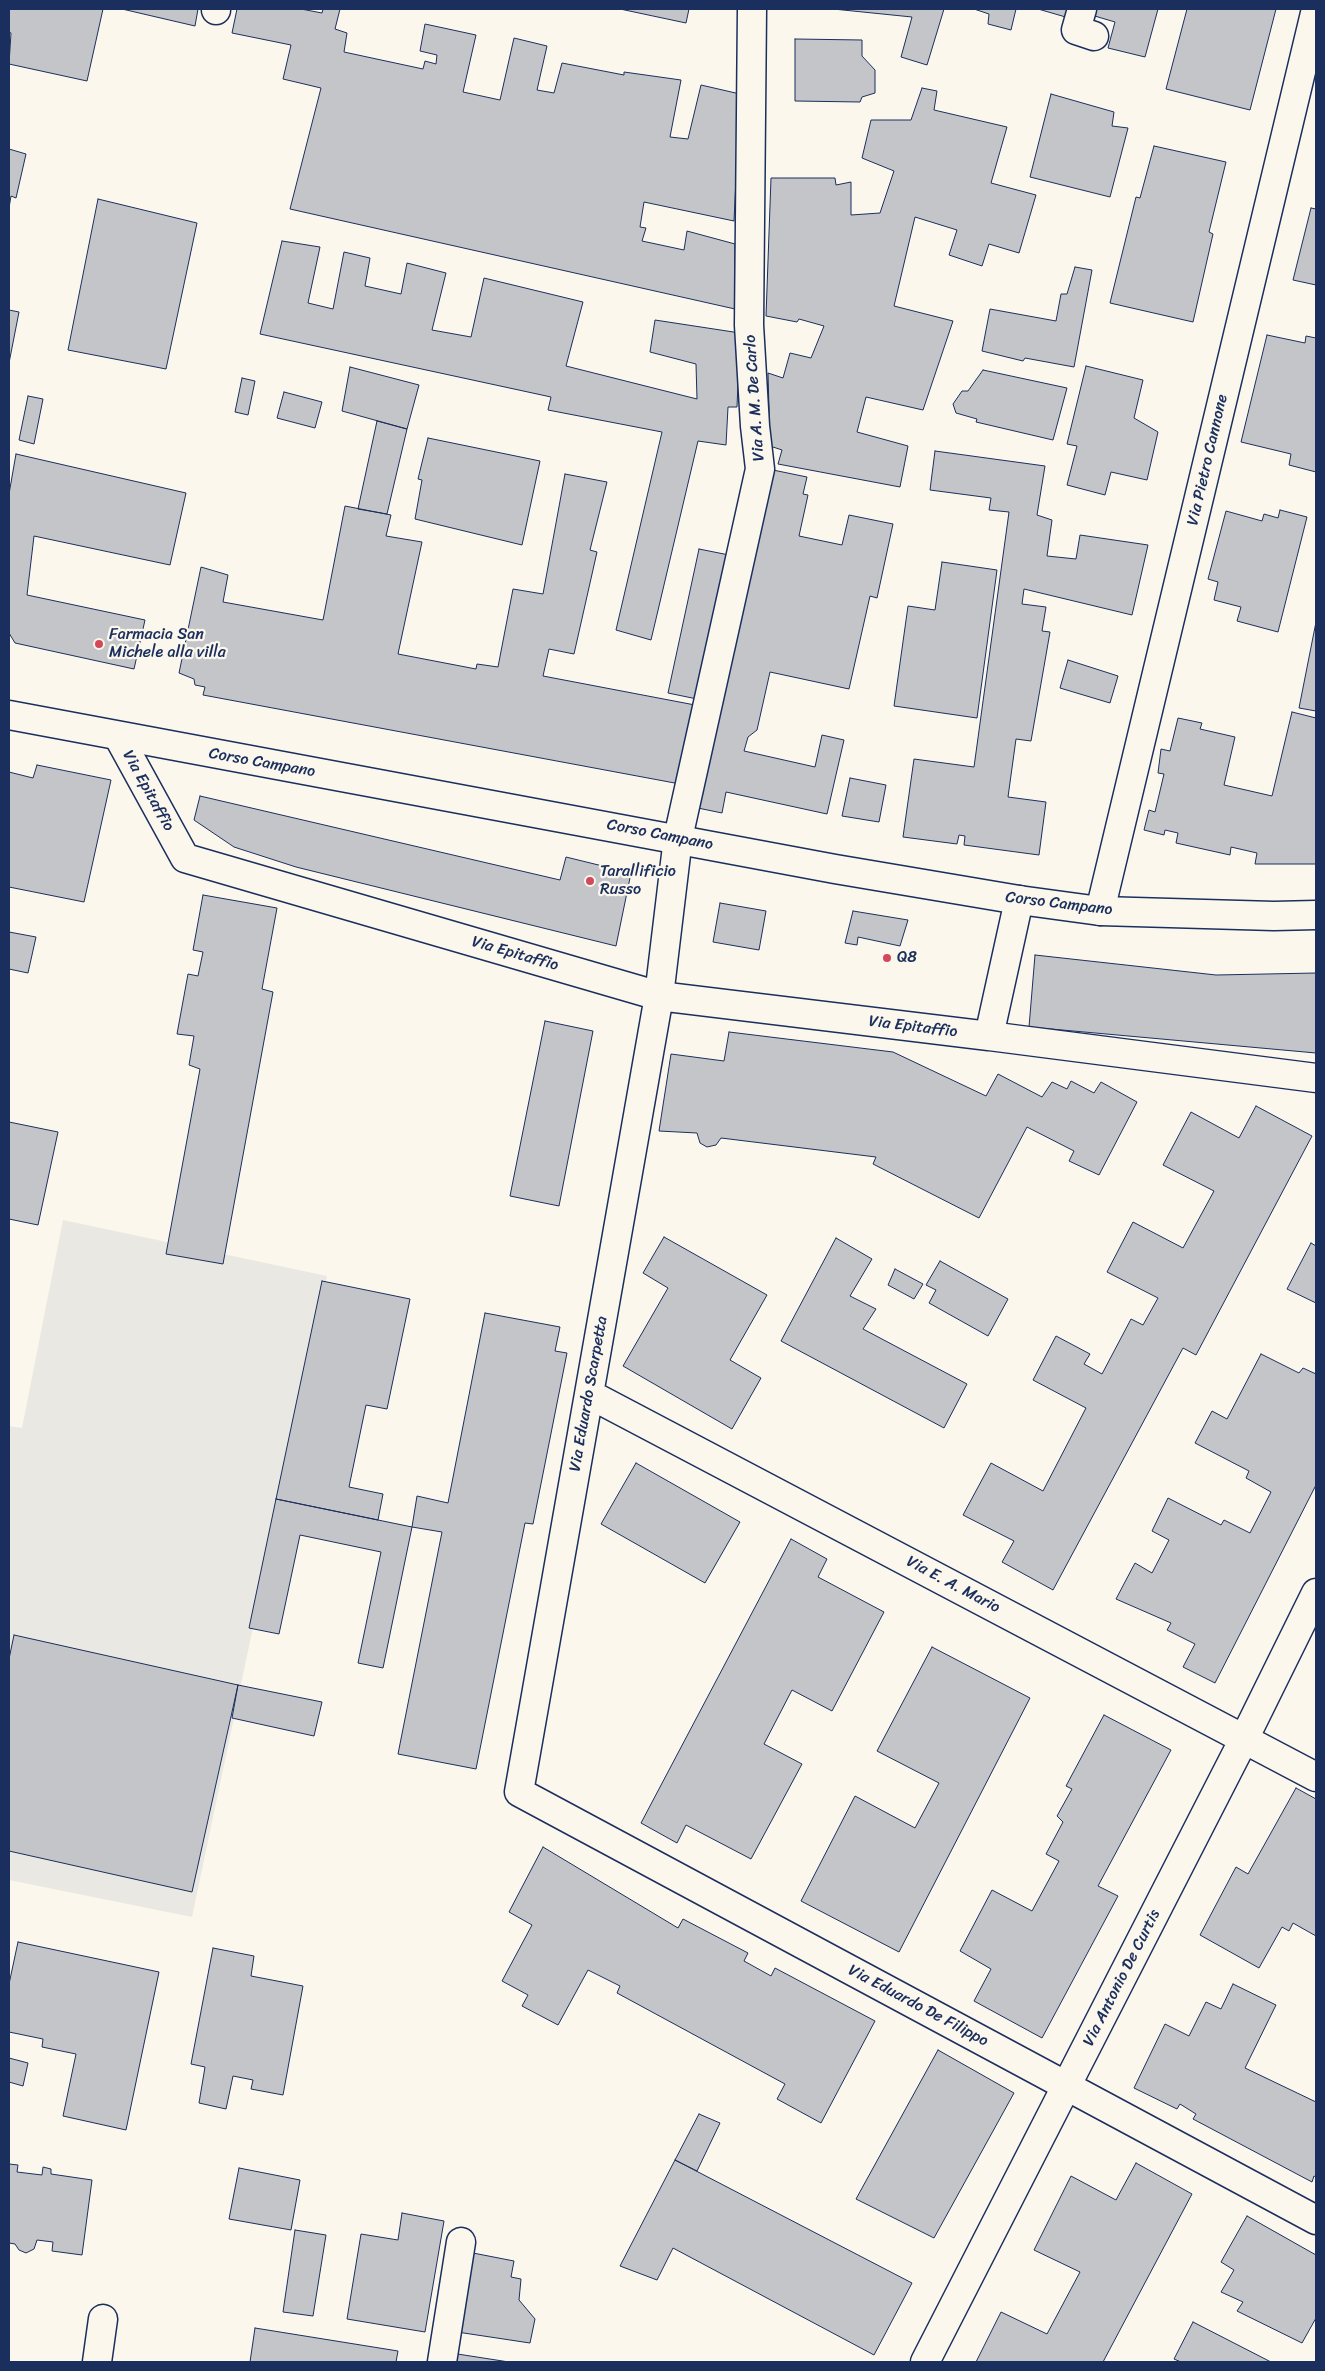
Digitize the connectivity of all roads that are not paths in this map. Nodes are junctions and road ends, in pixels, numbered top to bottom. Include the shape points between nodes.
1 (752, 9) edge
2 (1082, 9) edge
3 (1316, 9) edge
4 (1094, 36) dead end
5 (9, 715) edge
6 (118, 736) junction
7 (678, 838) junction
8 (1019, 900) junction
9 (1100, 911) junction
10 (1316, 915) edge
11 (660, 996) junction
12 (989, 1036) junction
13 (1316, 1078) edge
14 (590, 1394) junction
15 (1316, 1593) edge
16 (1244, 1739) junction
17 (1316, 1777) edge
18 (519, 1792) joint
19 (1067, 2086) junction
20 (1316, 2220) edge
21 (461, 2242) dead end
22 (103, 2319) dead end
23 (97, 2362) edge
24 (442, 2362) edge
25 (925, 2362) edge

1 - 7 street, Via A. M. De Carlo via 750,325 754,426 760,469
2 - 4 street via 1076,30
3 - 9 street, Via Pietro Cannone
5 - 6 street, Corso Campano
6 - 7 street, Corso Campano
6 - 11 street, Via Epitaffio via 185,858
7 - 8 street, Corso Campano
7 - 11 street, Via A. M. De Carlo
8 - 9 street, Corso Campano
8 - 12 street
9 - 10 street, Corso Campano
11 - 12 street, Via Epitaffio
11 - 14 street, Via Eduardo Scarpetta
12 - 13 street, Via Epitaffio
14 - 16 street, Via E. A. Mario
14 - 18 street, Via Eduardo Scarpetta
15 - 16 street, Via Antonio De Curtis
16 - 17 street, Via E. A. Mario
16 - 19 street, Via Antonio De Curtis
18 - 19 street, Via Eduardo De Filippo
19 - 20 street, Via Eduardo De Filippo
19 - 25 street, Via Antonio De Curtis
21 - 24 street
22 - 23 street

